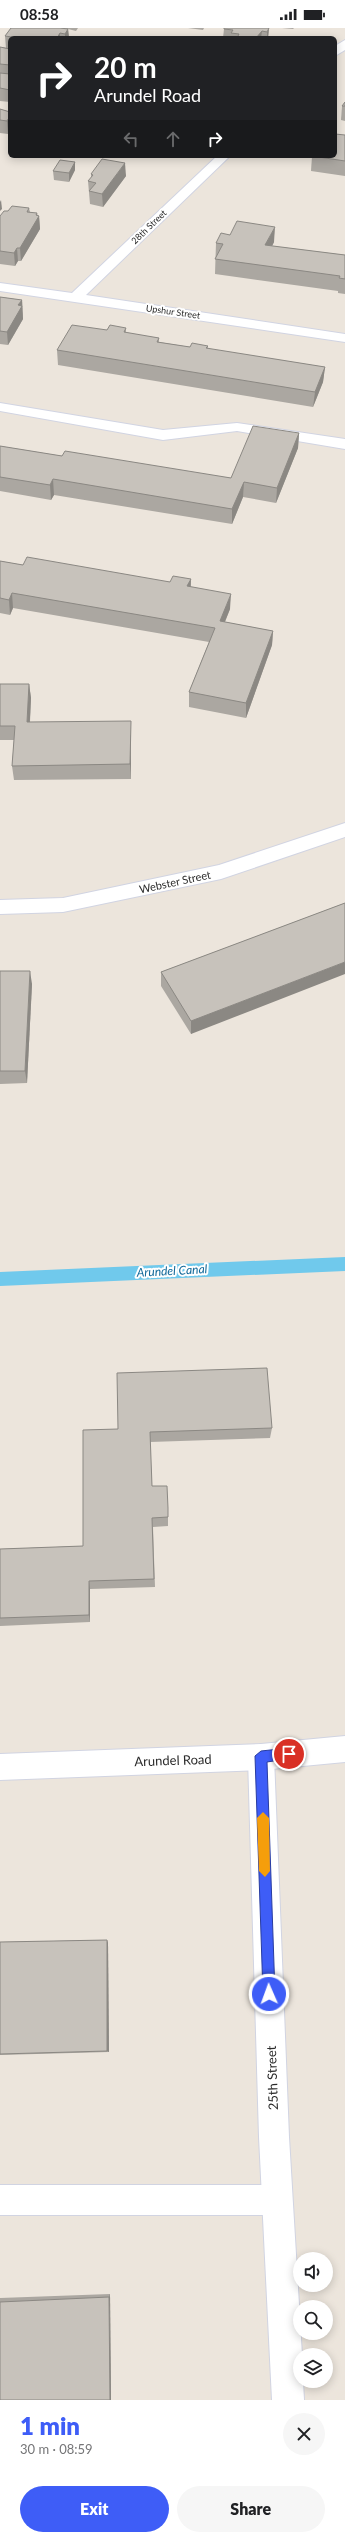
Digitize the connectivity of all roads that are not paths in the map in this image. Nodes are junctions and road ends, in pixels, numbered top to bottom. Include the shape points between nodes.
1 (345, 43) edge
2 (337, 50) edge
3 (222, 158) edge
4 (0, 287) edge
5 (75, 298) junction
6 (345, 338) edge
7 (0, 407) edge
8 (345, 444) edge
9 (345, 830) edge
10 (0, 907) edge
11 (345, 1749) edge
12 (261, 1756) junction
13 (0, 1766) edge
14 (0, 2200) edge
15 (277, 2200) junction
16 (288, 2400) edge

1 - 2 street
3 - 5 street, 28th Street
4 - 5 street, Upshur Street
5 - 6 street, Upshur Street
7 - 8 street via 163,434 237,427
9 - 10 street, Webster Street via 221,872 63,905
11 - 12 street, Arundel Road
12 - 13 street, Arundel Road
12 - 15 street, 25th Street
14 - 15 street
15 - 16 street, 25th Street

